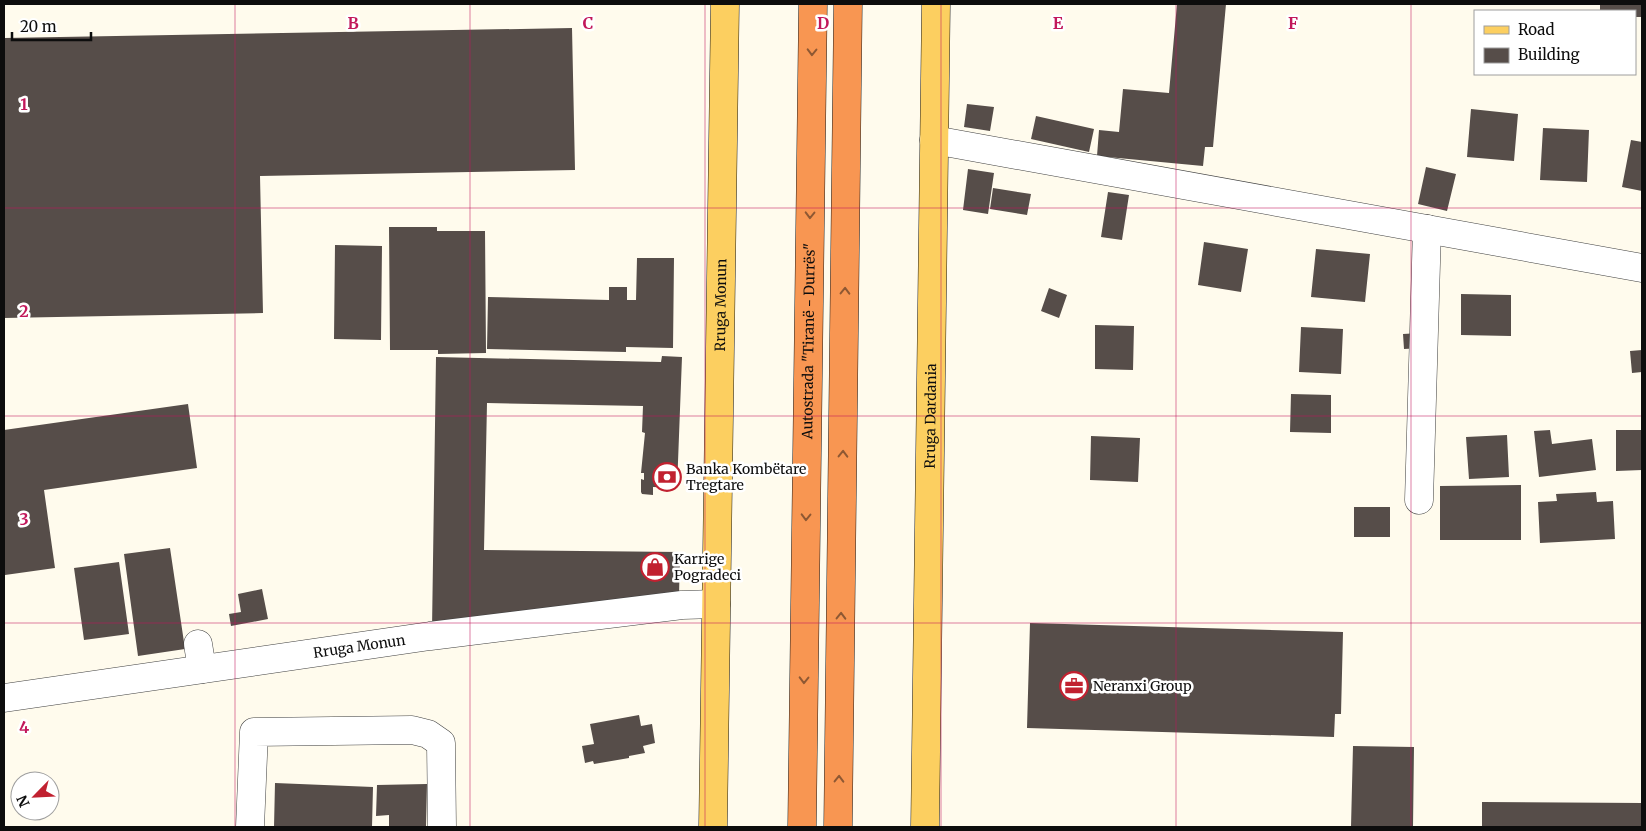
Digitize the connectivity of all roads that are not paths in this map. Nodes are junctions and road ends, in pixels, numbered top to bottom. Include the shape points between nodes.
1 (725, 4) edge
2 (813, 4) edge
3 (848, 4) edge
4 (936, 4) edge
5 (934, 140) junction
6 (1427, 229) junction
7 (1642, 268) edge
8 (1419, 500) dead end
9 (716, 604) junction
10 (4, 698) edge
11 (250, 827) edge
12 (442, 827) edge
13 (713, 827) edge
14 (802, 827) edge
15 (838, 827) edge
16 (925, 827) edge

1 - 9 main road, Rruga Monun
2 -> 14 highway, Autostrada "Tiranë - Durrës"
15 -> 3 highway
4 - 5 main road, Rruga Dardania
5 - 6 street
5 - 16 main road, Rruga Dardania
6 - 7 street
6 - 8 street
9 - 10 street, Rruga Monun via 682,605 439,635 270,661 200,656
9 - 13 main road, Rruga Monun
11 - 12 street via 254,732 412,730 428,734 441,743

